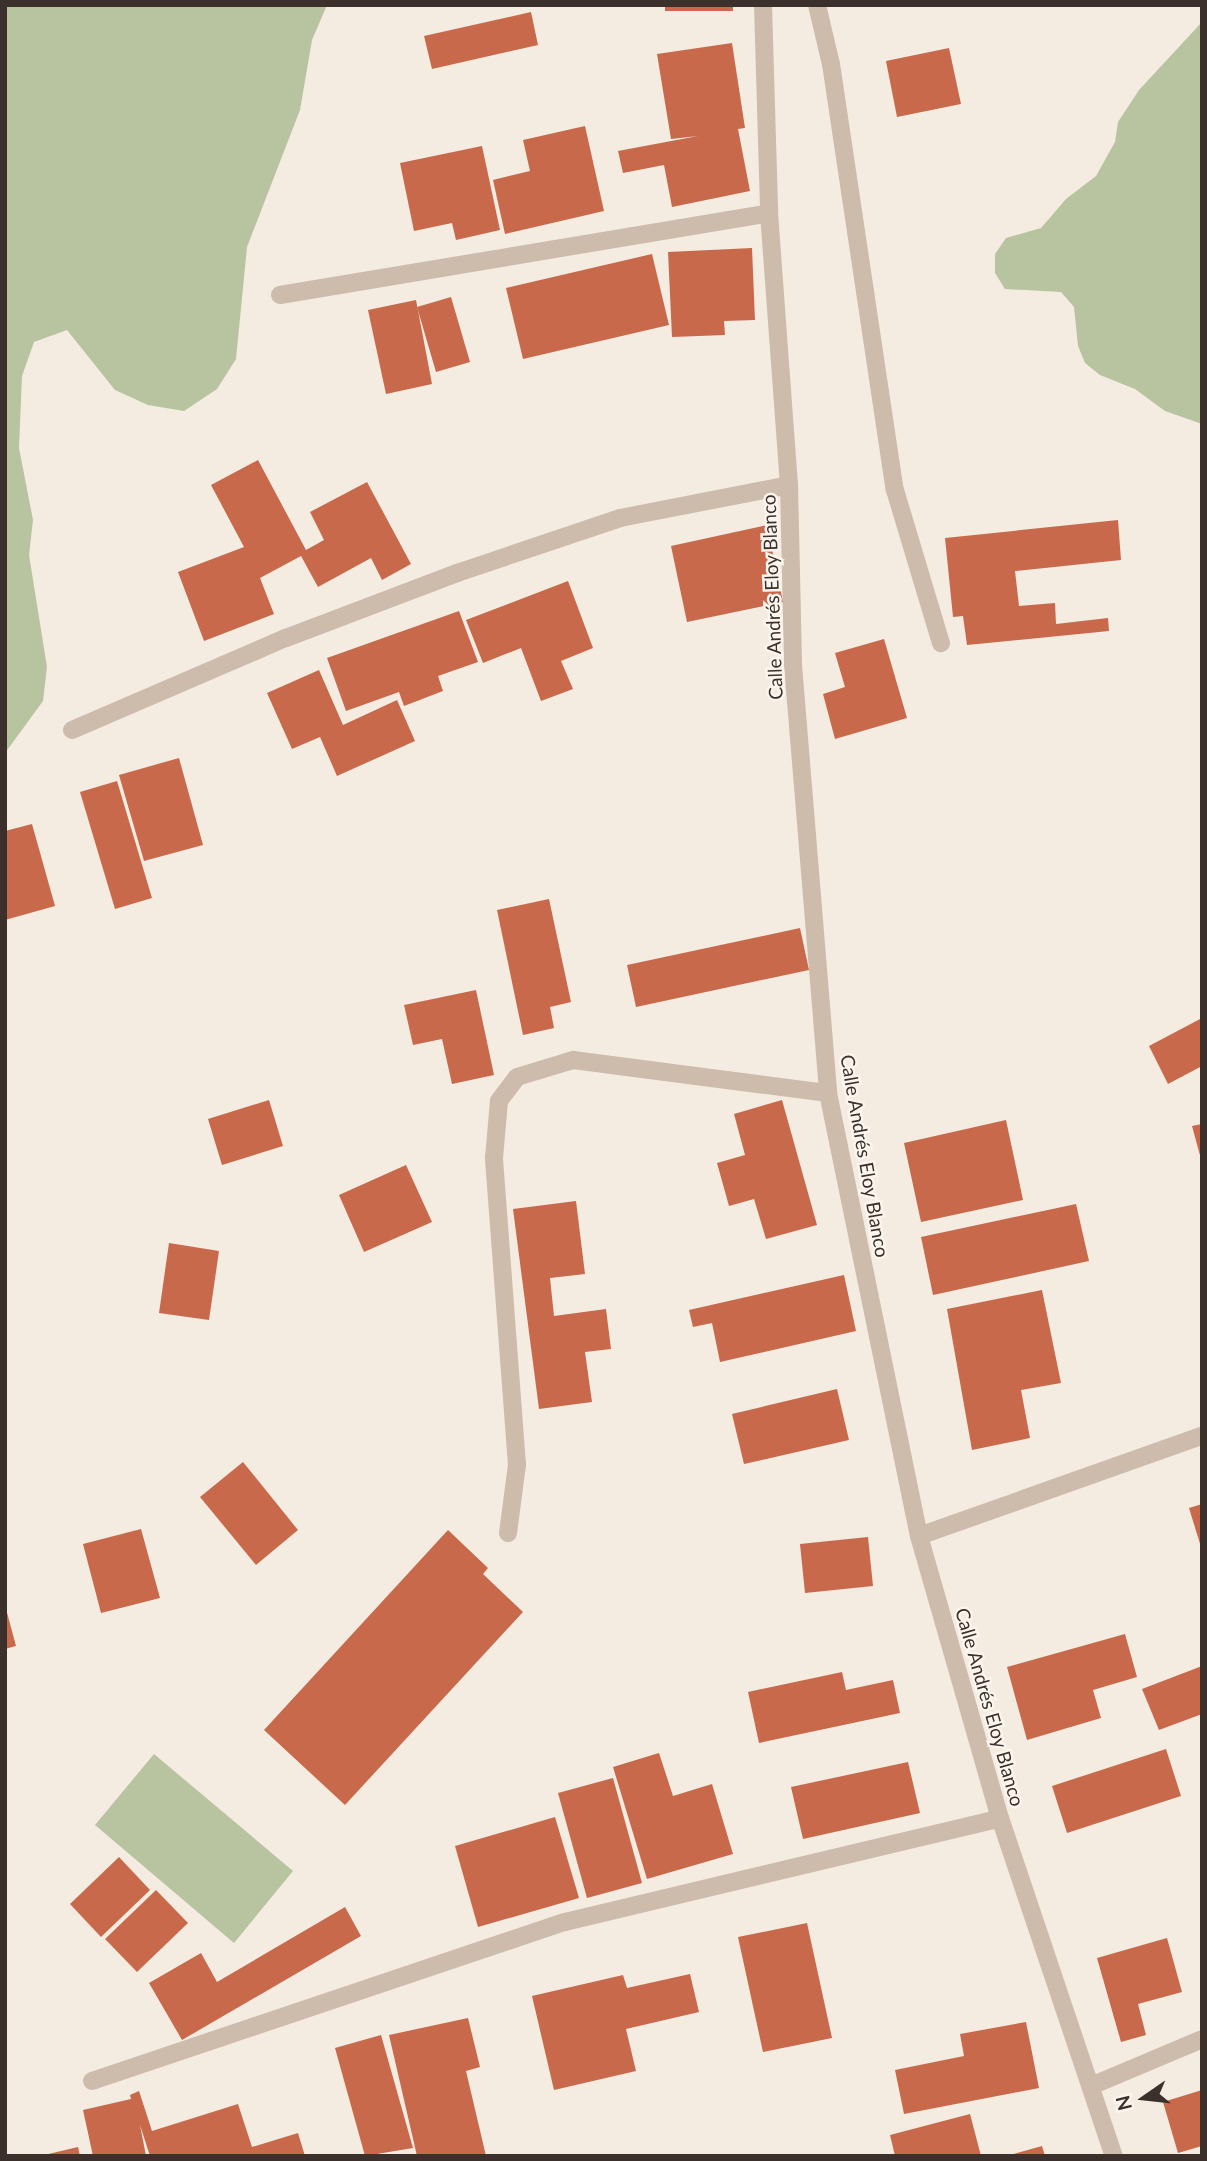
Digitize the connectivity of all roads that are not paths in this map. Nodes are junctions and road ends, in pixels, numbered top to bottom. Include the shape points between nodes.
1 (763, 5) edge
2 (817, 5) edge
3 (769, 214) junction
4 (280, 295) dead end
5 (789, 485) junction
6 (941, 643) dead end
7 (72, 730) dead end
8 (828, 1093) junction
9 (1202, 1436) edge
10 (508, 1533) dead end
11 (919, 1536) junction
12 (1000, 1818) junction
13 (1202, 2039) edge
14 (92, 2081) dead end
15 (1091, 2086) junction
16 (1114, 2156) edge

1 - 3 street, Calle Andrés Eloy Blanco
2 - 6 street via 831,64 895,489
3 - 4 street
3 - 5 street, Calle Andrés Eloy Blanco
5 - 7 street via 620,519 470,569 286,638
5 - 8 street, Calle Andrés Eloy Blanco via 793,665
8 - 10 street via 573,1060 517,1077 499,1101 494,1158 517,1465
8 - 11 street, Calle Andrés Eloy Blanco
9 - 11 street
11 - 12 street, Calle Andrés Eloy Blanco
12 - 14 street via 565,1922
12 - 15 street, Calle Andrés Eloy Blanco
13 - 15 street
15 - 16 street, Calle Andrés Eloy Blanco

